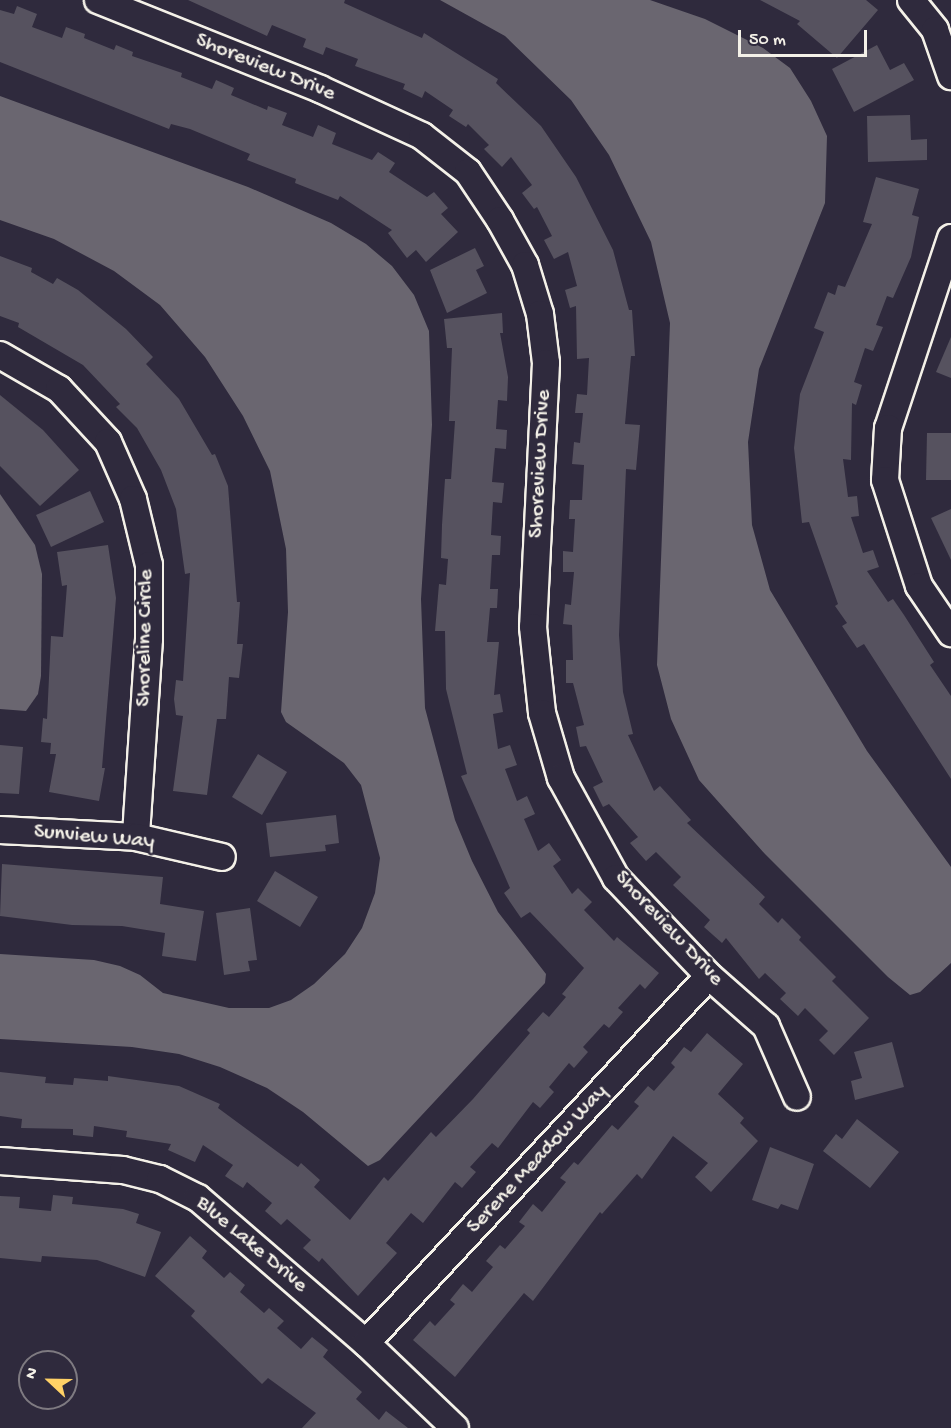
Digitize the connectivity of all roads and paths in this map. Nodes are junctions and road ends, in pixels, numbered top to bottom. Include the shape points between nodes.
1 (98, 0) edge
2 (911, 0) edge
3 (951, 76) edge
4 (951, 238) edge
5 (0, 355) edge
6 (951, 633) edge
7 (0, 830) edge
8 (136, 837) junction
9 (222, 856) dead end
10 (709, 976) junction
11 (797, 1097) dead end
12 (0, 1161) edge
13 (366, 1343) junction
14 (455, 1428) edge

1 - 10 street, Shoreview Drive via 320,89 422,136 468,172 500,220 525,265 540,314 546,363 533,627 542,713 561,778 616,878
2 - 3 street via 935,30
4 - 6 street via 888,429 885,480 919,586
5 - 8 street, Shoreline Circle via 59,389 74,404 108,442 133,499 149,565 149,639
7 - 8 street, Sunview Way
8 - 9 street, Sunview Way
10 - 11 street, Shoreview Drive via 766,1026
10 - 13 street, Serene Meadow Way
12 - 13 street, Blue Lake Drive via 123,1170 160,1179 198,1198 232,1225
13 - 14 street, Blue Lake Drive

